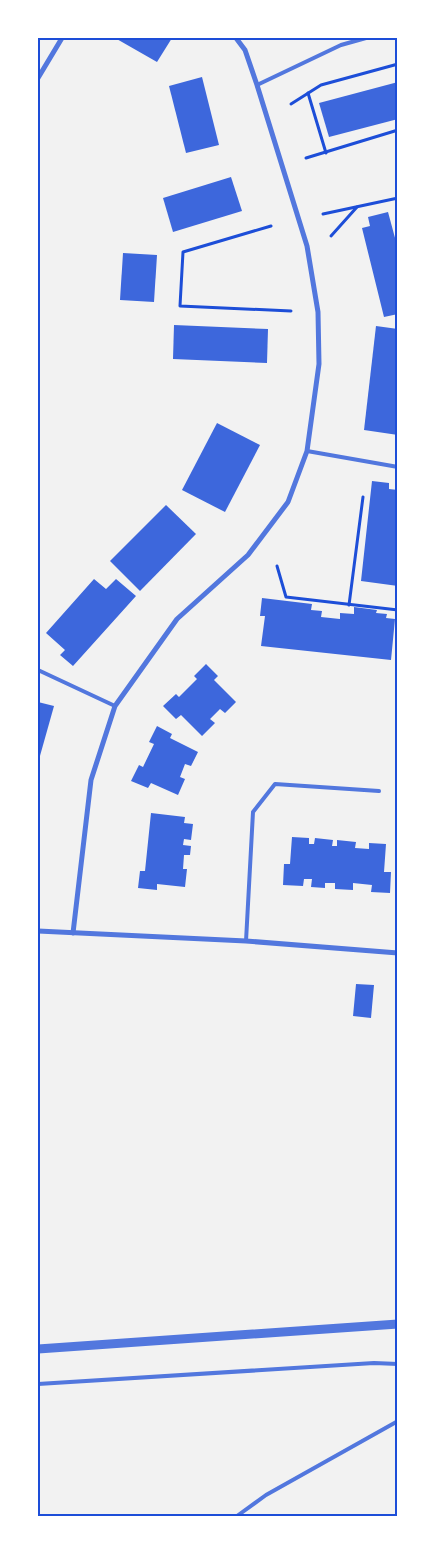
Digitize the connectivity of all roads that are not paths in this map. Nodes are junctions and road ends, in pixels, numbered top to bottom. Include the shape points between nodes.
1 (62, 38) edge
2 (236, 38) edge
3 (366, 38) edge
4 (38, 78) edge
5 (257, 85) junction
6 (307, 451) junction
7 (398, 467) edge
8 (38, 670) edge
9 (115, 706) junction
10 (379, 791) dead end
11 (38, 931) edge
12 (73, 933) junction
13 (246, 941) junction
14 (398, 953) edge
15 (398, 1324) edge
16 (38, 1349) edge
17 (398, 1364) edge
18 (38, 1384) edge
19 (398, 1421) edge
20 (237, 1516) edge

1 - 4 street
2 - 5 street via 245,50
3 - 5 lane via 341,44
5 - 6 street via 307,246 318,312 318,364
6 - 7 lane
6 - 9 street via 288,502 248,555 177,619
8 - 9 lane
9 - 12 street via 91,780
10 - 13 lane via 275,784 254,812
11 - 12 street
12 - 13 street
13 - 14 street
15 - 16 street
17 - 18 lane
19 - 20 lane via 266,1495

